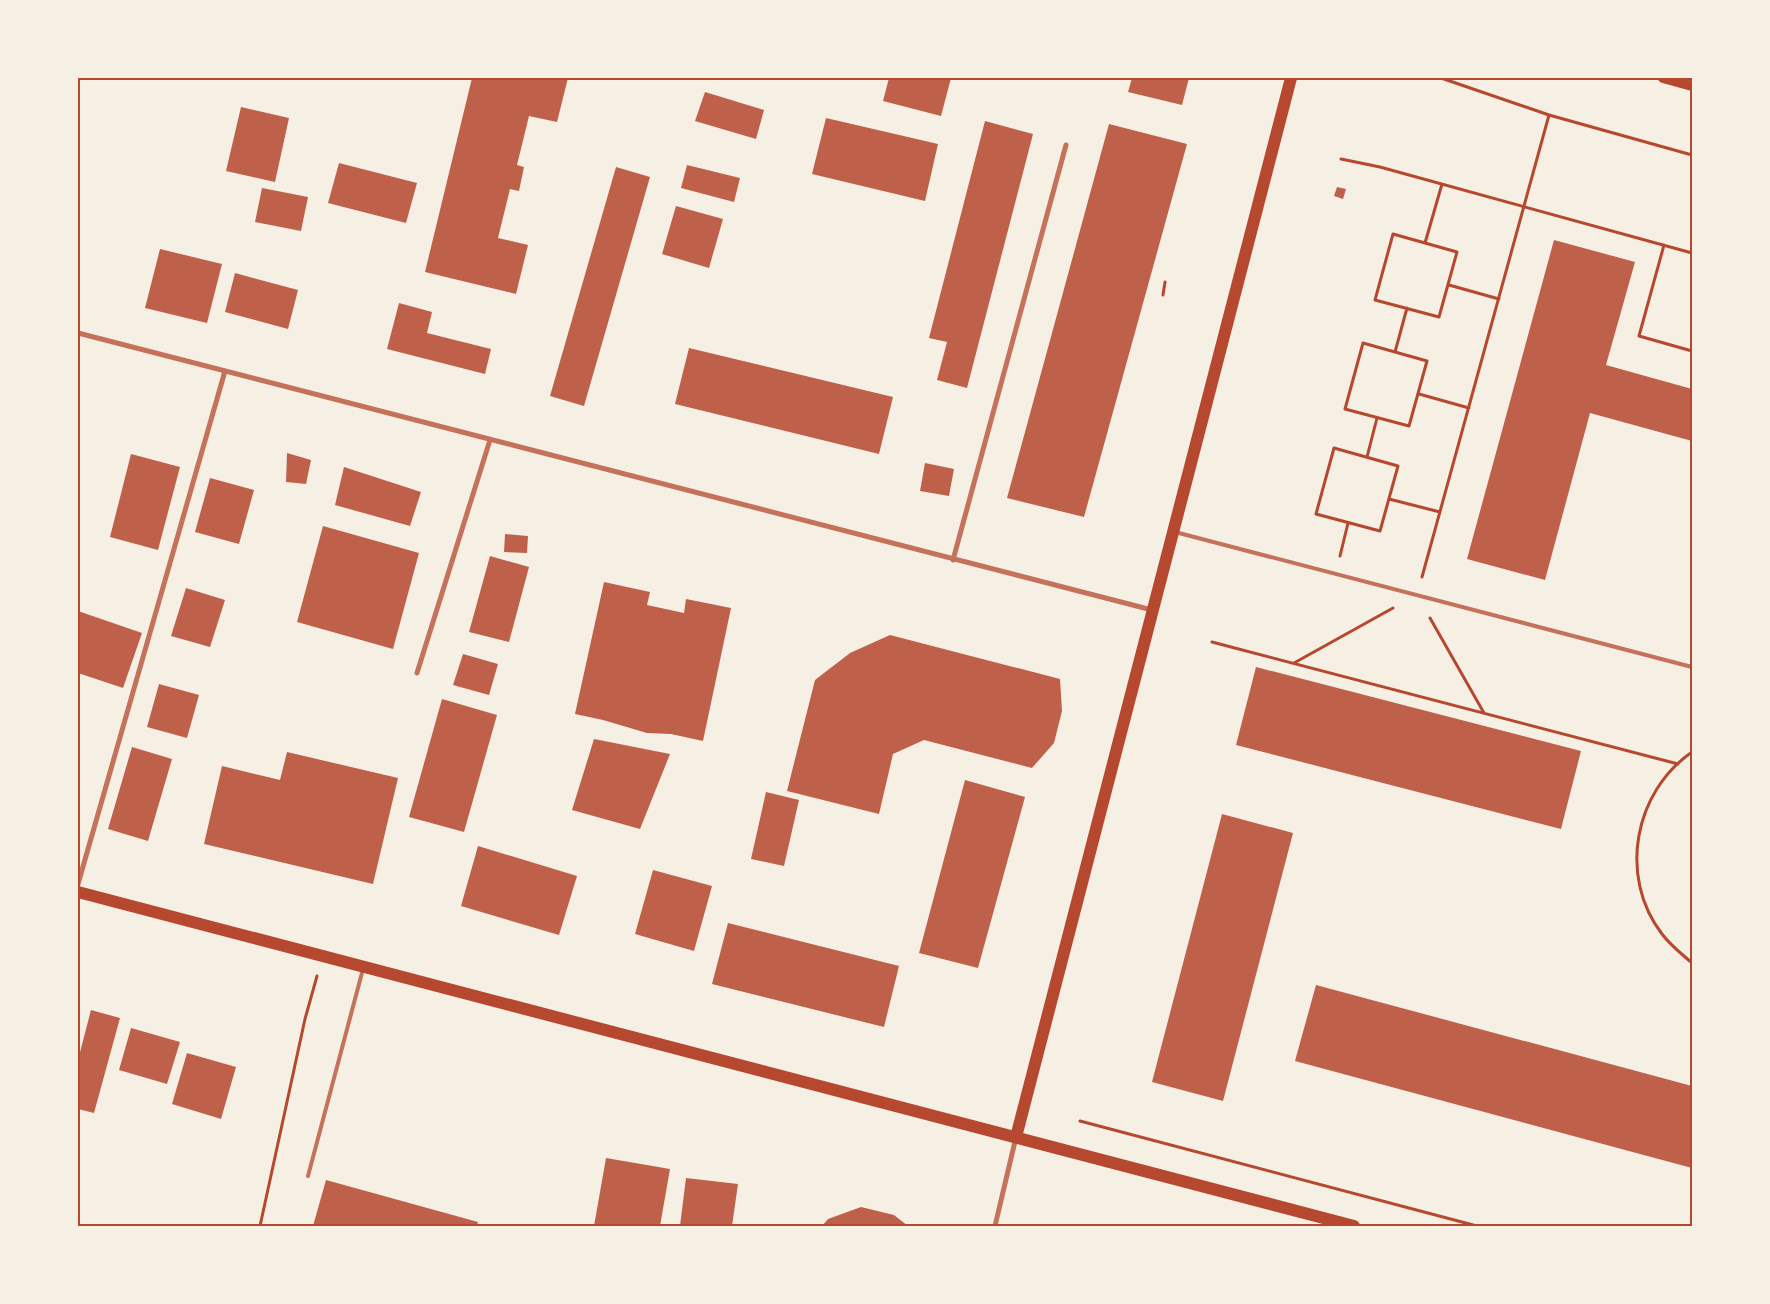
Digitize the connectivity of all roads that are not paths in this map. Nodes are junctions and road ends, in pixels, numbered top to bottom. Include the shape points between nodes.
1 (1291, 78) edge
2 (1663, 78) edge
3 (1692, 86) edge
4 (1066, 145) dead end
5 (78, 333) edge
6 (225, 371) junction
7 (490, 440) junction
8 (1173, 532) junction
9 (954, 560) junction
10 (1153, 610) junction
11 (1692, 667) edge
12 (417, 673) dead end
13 (78, 884) edge
14 (78, 892) edge
15 (364, 967) junction
16 (1016, 1137) junction
17 (308, 1176) dead end
18 (995, 1226) edge
19 (1354, 1226) edge

1 - 8 main road
2 - 3 main road
4 - 9 street
5 - 6 street
6 - 7 street
6 - 13 street
7 - 9 street
7 - 12 street
8 - 10 main road
8 - 11 lane
9 - 10 street
10 - 16 main road
14 - 15 main road
15 - 16 main road
15 - 17 lane
16 - 18 street
16 - 19 main road

